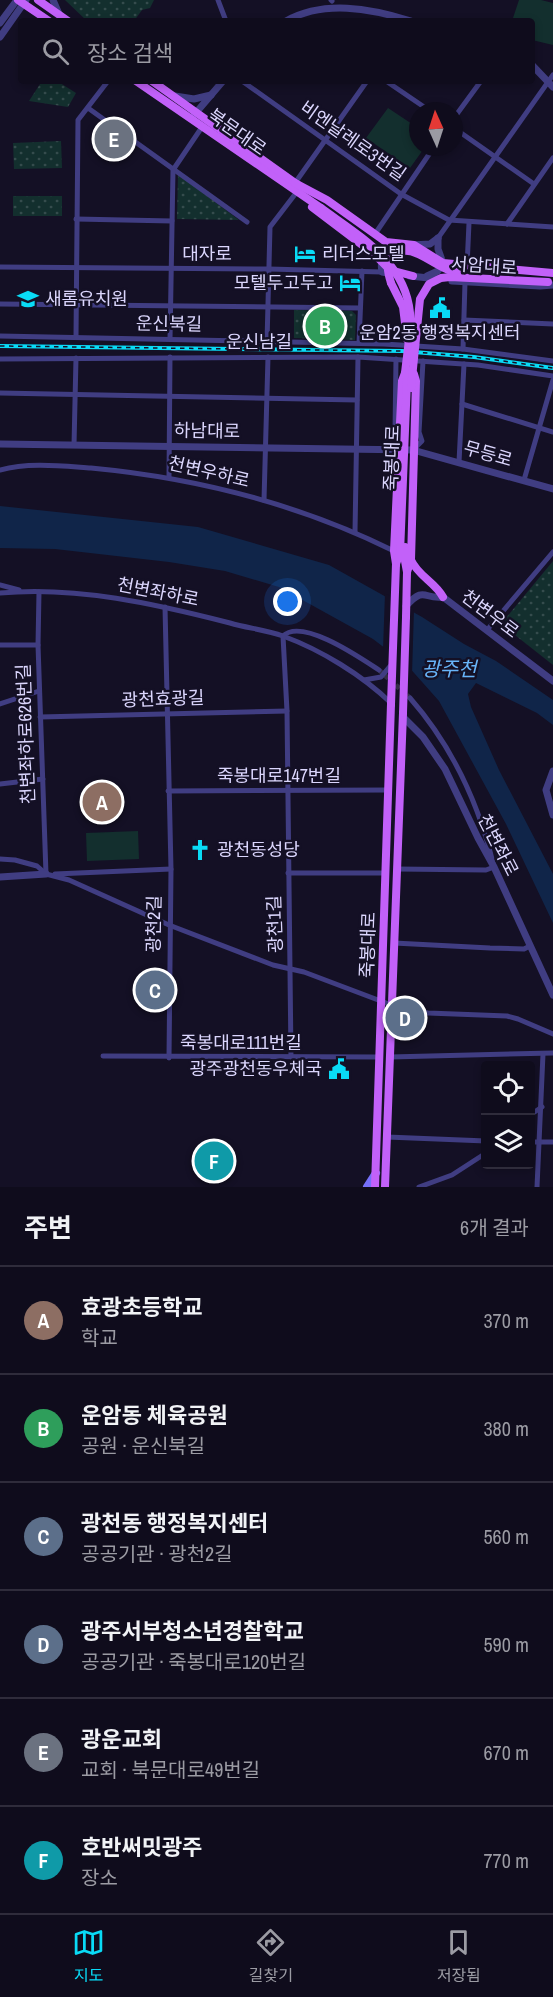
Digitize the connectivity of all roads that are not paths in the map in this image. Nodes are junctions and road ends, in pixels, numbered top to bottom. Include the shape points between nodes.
1 (38, 0) edge
2 (53, 0) edge
3 (218, 0) edge
4 (331, 0) edge
5 (21, 1) edge
6 (293, 14) junction
7 (45, 18) edge
8 (63, 18) edge
9 (63, 18) edge
10 (225, 18) edge
11 (289, 18) edge
12 (298, 18) edge
13 (401, 18) edge
14 (0, 23) edge
15 (0, 37) edge
16 (535, 68) edge
17 (553, 75) edge
18 (547, 81) junction
19 (106, 84) edge
20 (141, 84) edge
21 (156, 84) edge
22 (221, 84) edge
23 (246, 84) edge
24 (365, 84) edge
25 (390, 84) edge
26 (479, 84) edge
27 (553, 87) edge
28 (171, 95) junction
29 (211, 95) junction
30 (416, 102) edge
31 (463, 106) edge
32 (88, 108) junction
33 (193, 116) junction
34 (202, 128) junction
35 (463, 135) edge
36 (325, 141) junction
37 (428, 156) edge
38 (495, 158) junction
39 (553, 158) edge
40 (173, 170) junction
41 (295, 183) junction
42 (534, 184) junction
43 (296, 193) junction
44 (401, 194) junction
45 (322, 206) junction
46 (76, 219) junction
47 (449, 220) junction
48 (172, 221) junction
49 (246, 222) dead end
50 (469, 223) junction
51 (507, 224) junction
52 (553, 227) edge
53 (375, 234) junction
54 (438, 238) junction
55 (414, 244) junction
56 (443, 264) junction
57 (0, 267) edge
58 (75, 267) junction
59 (382, 267) junction
60 (467, 267) junction
61 (171, 269) junction
62 (269, 269) junction
63 (362, 271) junction
64 (413, 276) junction
65 (551, 279) edge
66 (465, 282) junction
67 (0, 304) edge
68 (76, 304) junction
69 (171, 306) junction
70 (268, 308) junction
71 (360, 308) junction
72 (464, 320) junction
73 (553, 324) edge
74 (0, 336) edge
75 (76, 337) junction
76 (170, 339) junction
77 (412, 341) junction
78 (267, 342) junction
79 (359, 343) junction
80 (463, 349) junction
81 (170, 357) junction
82 (268, 357) junction
83 (358, 357) junction
84 (76, 358) junction
85 (0, 359) edge
86 (396, 359) junction
87 (423, 361) junction
88 (553, 361) edge
89 (464, 364) junction
90 (409, 373) junction
91 (553, 378) edge
92 (0, 393) edge
93 (75, 394) junction
94 (170, 395) junction
95 (266, 398) junction
96 (357, 400) junction
97 (462, 404) junction
98 (539, 428) junction
99 (553, 432) edge
100 (0, 444) edge
101 (74, 445) junction
102 (169, 446) junction
103 (265, 447) junction
104 (356, 448) junction
105 (384, 448) junction
106 (398, 448) junction
107 (413, 450) junction
108 (459, 462) junction
109 (0, 469) edge
110 (169, 477) junction
111 (524, 480) junction
112 (553, 489) edge
113 (264, 500) junction
114 (354, 532) junction
115 (394, 551) junction
116 (553, 552) edge
117 (411, 560) junction
118 (396, 564) junction
119 (407, 572) junction
120 (0, 585) edge
121 (24, 592) junction
122 (39, 592) junction
123 (0, 593) edge
124 (443, 597) junction
125 (406, 606) junction
126 (165, 607) junction
127 (486, 630) junction
128 (283, 636) junction
129 (0, 645) edge
130 (38, 645) junction
131 (392, 662) junction
132 (379, 670) tunnel mouth
133 (363, 679) junction
134 (553, 681) edge
135 (39, 691) junction
136 (410, 698) tunnel mouth
137 (0, 704) edge
138 (392, 704) junction
139 (287, 711) junction
140 (166, 713) junction
141 (403, 715) junction
142 (40, 717) junction
143 (553, 771) edge
144 (43, 779) junction
145 (0, 784) edge
146 (286, 790) junction
147 (389, 790) junction
148 (168, 791) junction
149 (553, 815) edge
150 (0, 859) edge
151 (494, 867) junction
152 (171, 869) junction
153 (397, 869) junction
154 (288, 873) junction
155 (386, 873) junction
156 (46, 874) junction
157 (0, 877) edge
158 (169, 925) junction
159 (394, 943) junction
160 (530, 946) junction
161 (291, 969) junction
162 (553, 995) edge
163 (383, 1001) junction
164 (392, 1005) junction
165 (553, 1034) edge
166 (553, 1053) edge
167 (543, 1054) junction
168 (103, 1056) dead end
169 (291, 1057) junction
170 (379, 1057) junction
171 (390, 1057) junction
172 (169, 1058) junction
173 (542, 1107) junction
174 (535, 1112) edge
175 (387, 1137) junction
176 (481, 1141) edge
177 (535, 1142) edge
178 (540, 1142) junction
179 (553, 1142) edge
180 (481, 1156) edge
181 (376, 1173) junction
182 (367, 1187) edge
183 (375, 1187) edge
184 (385, 1187) edge
185 (419, 1187) edge
186 (537, 1187) edge

1 - 8 main road
2 - 9 street
3 - 10 street
4 - 6 street
4 - 13 street via 357,3
5 - 7 main road
5 - 14 street
5 - 15 street
6 - 11 street
6 - 12 street
16 - 18 street
17 - 18 street
18 - 27 street
18 - 38 street
19 - 32 street
20 - 33 main road, 북문대로
21 - 28 main road, 북문대로
22 - 29 street
23 - 36 street, 비엔날레로3번길
24 - 36 street
25 - 30 street
26 - 31 street
28 - 29 street via 194,99
28 - 33 main road, 북문대로
29 - 33 street
32 - 40 street
32 - 46 street via 78,120
33 - 34 main road, 북문대로
33 - 41 main road, 북문대로
34 - 40 street
34 - 43 main road, 북문대로
35 - 38 street
36 - 41 street
36 - 44 street, 비엔날레로3번길
37 - 44 street
38 - 42 street
38 - 47 street
39 - 42 street
40 - 48 street
40 - 49 street
41 - 45 main road, 북문대로
41 - 53 main road
42 - 51 street
43 - 45 main road, 북문대로
43 - 59 main road
43 - 62 street via 270,227
44 - 47 street, 비엔날레로3번길
44 - 53 street
45 - 77 main road, bridge via 372,245 394,269 407,300
46 - 48 street
46 - 58 street
47 - 50 street, 비엔날레로3번길
47 - 54 street
48 - 61 street
50 - 51 street, 비엔날레로3번길
50 - 60 street, 서암대로
51 - 52 street, 비엔날레로3번길
53 - 55 main road via 386,242
54 - 55 street via 430,244
54 - 56 street
55 - 56 main road
55 - 59 street via 390,249 384,255
56 - 60 main road
56 - 64 street via 430,276
57 - 58 street, 대자로
58 - 61 street, 대자로
58 - 68 street
59 - 63 street, 대자로
59 - 64 main road
60 - 65 main road
61 - 62 street, 대자로
61 - 69 street
62 - 63 street, 대자로
62 - 70 street
63 - 71 street
64 - 66 street, 서암대로
65 - 66 street, 서암대로 via 540,286
65 - 77 main road, bridge via 450,277 435,281 420,299 419,329
65 - 77 main road, bridge via 451,272 411,250 401,251 390,260 388,272
66 - 72 street
67 - 68 street
68 - 69 street
68 - 75 street
69 - 70 street
69 - 76 street
70 - 71 street
70 - 78 street
71 - 79 street
72 - 73 street
72 - 80 street
74 - 75 street, 운신북길
75 - 76 street, 운신북길
76 - 78 street, 운신북길
77 - 90 main road, bridge
78 - 79 street, 운신북길
79 - 80 street, 운신북길
80 - 88 street, 운신북길
81 - 82 street, 운신남길
81 - 84 street, 운신남길
81 - 94 street
82 - 83 street, 운신남길
82 - 95 street
83 - 86 street, 운신남길
83 - 96 street
84 - 85 street, 운신남길
84 - 93 street
86 - 87 street, 운신남길
86 - 105 street, 죽봉대로 via 395,431
87 - 89 street, 운신남길
87 - 107 street via 419,432 422,441
89 - 91 street, 운신남길
89 - 97 street
90 - 106 main road via 402,381
90 - 107 main road via 416,381
90 - 118 main road, 죽봉대로, bridge via 400,553
90 - 119 main road, 죽봉대로, bridge
91 - 98 street
92 - 93 street
93 - 94 street
93 - 101 street
94 - 95 street
94 - 102 street
95 - 96 street
95 - 103 street
96 - 104 street
97 - 98 street
97 - 108 street
98 - 99 street
98 - 111 street
100 - 101 street, 하남대로
101 - 102 street, 하남대로
102 - 103 street, 하남대로
102 - 110 street
103 - 104 street, 하남대로
103 - 113 street
104 - 105 street, 하남대로
104 - 114 street
105 - 106 street, 하남대로
106 - 107 street, 하남대로
106 - 115 main road
107 - 108 street, 무등로
107 - 117 main road
108 - 111 street, 무등로
109 - 110 street, 천변우하로 via 43,466
110 - 113 street, 천변우하로
111 - 112 street, 무등로
113 - 114 street, 천변우하로
114 - 115 street, 천변우하로
115 - 118 main road
116 - 127 street
117 - 119 main road
117 - 124 main road
118 - 131 main road, 죽봉대로, bridge
119 - 125 main road, 죽봉대로
120 - 121 street, 천변좌하로
121 - 122 street, 천변좌하로
121 - 123 street, 천변좌하로
122 - 126 street, 천변좌하로 via 117,598
122 - 130 street, 천변좌하로626번길
124 - 125 street, 천변우로 via 420,595
124 - 127 street, 천변우로
125 - 141 main road, 죽봉대로, bridge
126 - 128 street, 천변좌하로
126 - 140 street, 광천2길
127 - 134 street, 천변우로
128 - 132 street, 천변좌하로 via 294,632 326,639
128 - 133 street, 천변좌하로
128 - 139 street, 광천1길
129 - 130 street
130 - 135 street, 천변좌하로626번길
131 - 133 street via 381,677
131 - 138 main road, 죽봉대로, bridge
133 - 138 street, 천변좌하로
135 - 137 street
135 - 142 street, 천변좌하로626번길
136 - 151 street via 455,760
138 - 147 main road, 죽봉대로
139 - 140 street, 광천효광길
139 - 146 street, 광천1길
140 - 142 street, 광천효광길
140 - 148 street, 광천2길
141 - 151 street, 천변좌로 via 440,760
141 - 153 main road, 죽봉대로
142 - 144 street, 천변좌하로626번길
143 - 149 street via 546,790
144 - 145 street
144 - 156 street, 천변좌하로626번길
146 - 147 street, 죽봉대로147번길
146 - 148 street, 죽봉대로147번길
146 - 154 street, 광천1길
147 - 155 main road, 죽봉대로
148 - 152 street, 광천2길
150 - 156 street via 37,866
151 - 153 street
151 - 160 street, 천변좌로
152 - 156 street
152 - 158 street, 광천2길
153 - 159 main road, 죽봉대로
154 - 155 street
154 - 161 street, 광천1길
155 - 163 main road, 죽봉대로
156 - 157 street
156 - 158 street via 69,880
158 - 161 street
158 - 172 street, 광천2길
159 - 160 street via 524,949
159 - 164 main road, 죽봉대로
160 - 162 street, 천변좌로
161 - 163 street
161 - 169 street, 광천1길
163 - 164 street
163 - 170 main road, 죽봉대로
164 - 165 street via 416,1012 514,1018
164 - 171 main road, 죽봉대로
166 - 167 street
167 - 171 street
167 - 173 street
168 - 172 street, 죽봉대로111번길
169 - 170 street, 죽봉대로111번길
169 - 172 street, 죽봉대로111번길
170 - 181 main road, 죽봉대로
171 - 175 main road, 죽봉대로
173 - 174 street
173 - 178 street
175 - 176 street
175 - 184 main road, 죽봉대로
177 - 178 street
178 - 179 street
178 - 186 street
180 - 185 street via 452,1175
181 - 182 main road
181 - 183 main road, 죽봉대로

